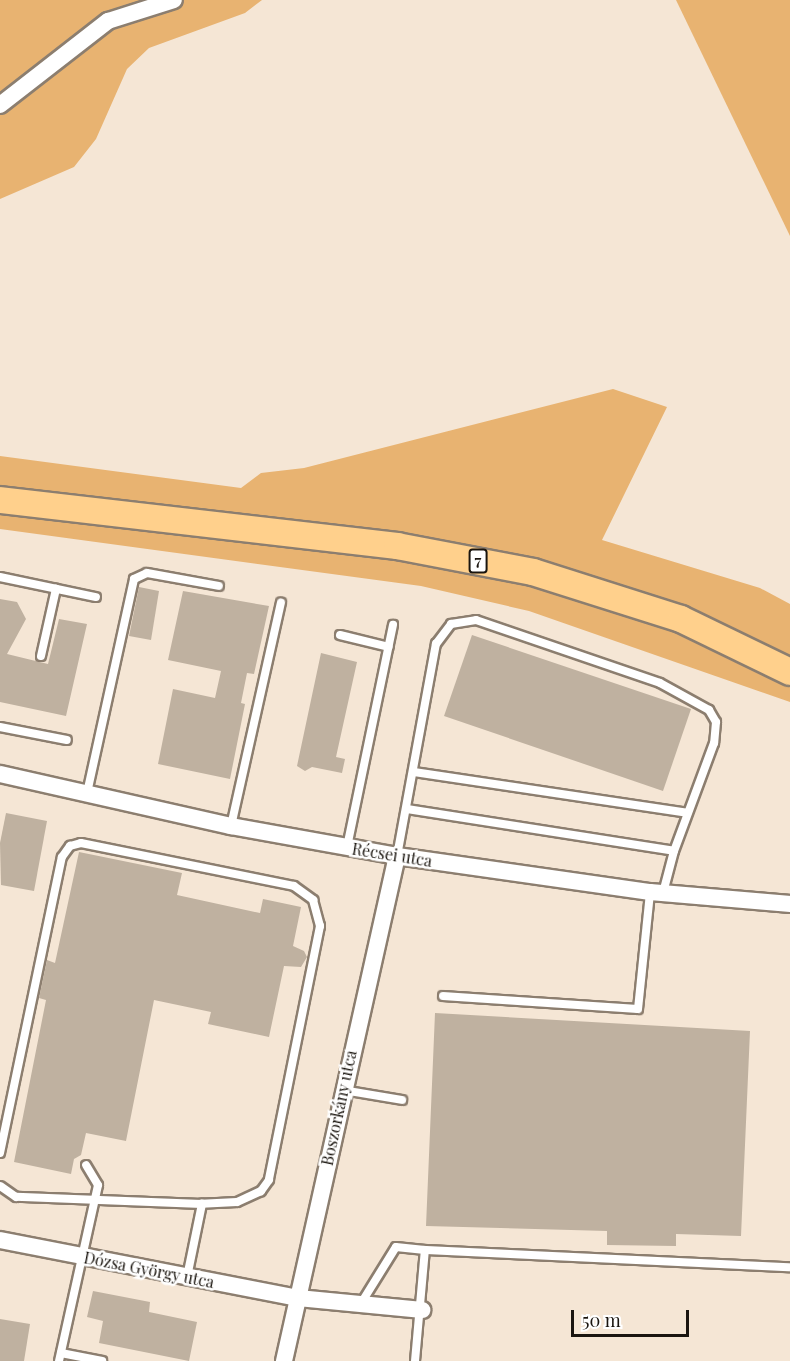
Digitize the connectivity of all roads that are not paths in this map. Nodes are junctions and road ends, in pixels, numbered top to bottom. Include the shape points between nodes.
1 (174, 0) edge
2 (0, 105) edge
3 (0, 500) edge
4 (0, 577) edge
5 (219, 586) dead end
6 (56, 589) junction
7 (96, 597) dead end
8 (281, 603) dead end
9 (393, 625) dead end
10 (340, 635) dead end
11 (388, 647) junction
12 (41, 656) dead end
13 (790, 672) edge
14 (0, 727) edge
15 (67, 740) dead end
16 (414, 772) junction
17 (0, 774) edge
18 (87, 793) junction
19 (407, 809) junction
20 (687, 813) junction
21 (231, 826) junction
22 (347, 848) junction
23 (674, 851) junction
24 (397, 856) junction
25 (657, 892) junction
26 (790, 904) edge
27 (443, 996) dead end
28 (343, 1090) junction
29 (402, 1100) dead end
30 (0, 1153) edge
31 (86, 1165) dead end
32 (0, 1186) edge
33 (96, 1200) junction
34 (202, 1204) junction
35 (0, 1240) edge
36 (425, 1250) junction
37 (82, 1257) junction
38 (790, 1267) edge
39 (187, 1277) junction
40 (298, 1299) junction
41 (360, 1305) junction
42 (422, 1310) junction
43 (60, 1357) edge
44 (102, 1361) edge
45 (284, 1361) edge
46 (416, 1361) edge

1 - 2 street via 108,21
3 - 13 main road, 7 via 397,546 533,572 681,619
4 - 6 lane
5 - 18 lane via 147,573 134,579
6 - 7 lane
6 - 12 lane
8 - 21 lane
9 - 11 lane
10 - 11 lane
11 - 22 lane
14 - 15 lane
16 - 19 lane
16 - 20 lane
16 - 20 lane via 439,638 458,621 476,620 660,683 710,710 716,722 714,743
17 - 18 street, Récsei utca
18 - 21 street, Récsei utca
19 - 23 lane
19 - 24 lane
20 - 23 lane
21 - 22 street, Récsei utca
22 - 24 street, Récsei utca
23 - 25 lane
24 - 25 street, Récsei utca
24 - 28 street, Boszorkány utca
25 - 26 street, Récsei utca
25 - 27 lane via 638,1009
28 - 29 lane
28 - 40 street, Boszorkány utca
30 - 34 lane via 66,849 81,843 294,886 313,900 320,926 269,1180 261,1191 246,1200
31 - 33 lane via 98,1185
32 - 33 lane via 16,1197
33 - 34 lane
33 - 37 lane
34 - 39 lane
35 - 37 street, Dózsa György utca
36 - 38 lane
36 - 41 lane via 396,1247
36 - 42 lane
37 - 39 street, Dózsa György utca
37 - 43 lane
39 - 40 street, Dózsa György utca
40 - 41 street, Dózsa György utca
40 - 45 street, Boszorkány utca
41 - 42 street, Dózsa György utca
42 - 46 lane
43 - 44 lane

